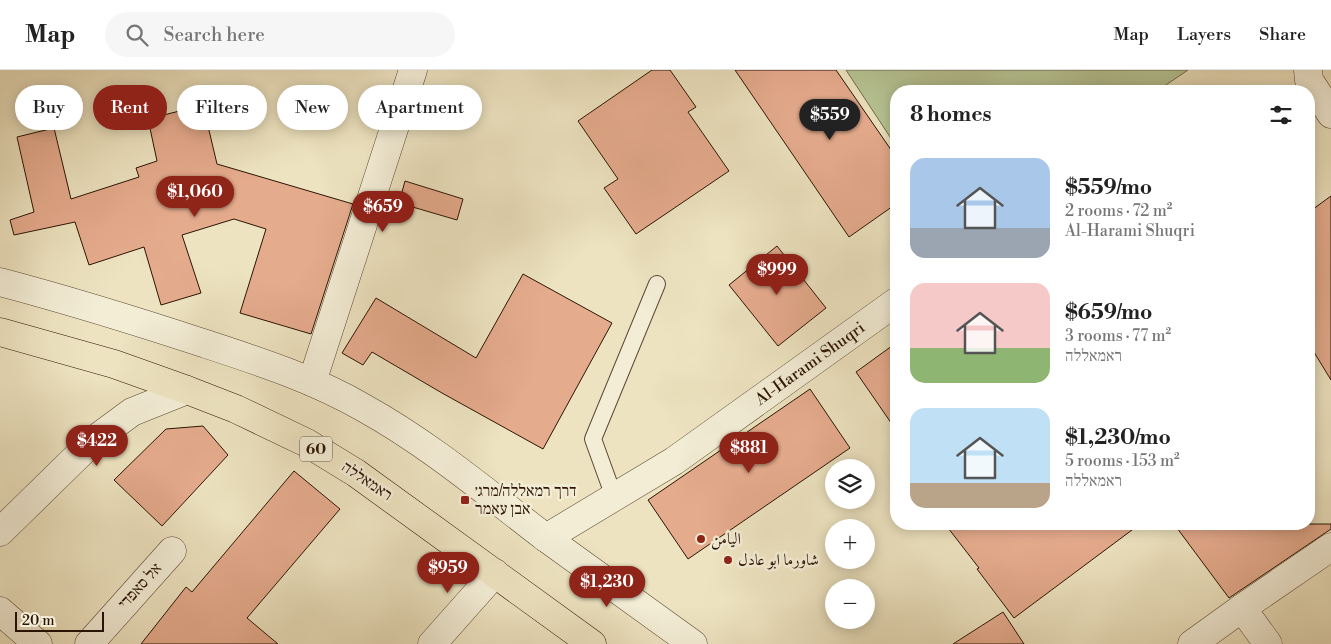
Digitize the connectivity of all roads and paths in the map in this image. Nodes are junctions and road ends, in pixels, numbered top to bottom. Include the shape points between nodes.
1 (413, 70) edge
2 (1308, 70) edge
3 (1312, 85) edge
4 (1315, 89) edge
5 (1331, 114) edge
6 (0, 282) edge
7 (657, 284) dead end
8 (890, 306) edge
9 (0, 332) edge
10 (312, 382) junction
11 (187, 390) junction
12 (614, 497) junction
13 (0, 532) edge
14 (546, 538) junction
15 (1331, 547) edge
16 (172, 551) dead end
17 (495, 573) junction
18 (1242, 608) junction
19 (0, 611) edge
20 (38, 644) edge
21 (89, 644) edge
22 (432, 644) edge
23 (592, 644) edge
24 (693, 644) edge
25 (1192, 644) edge
26 (1268, 644) edge

1 - 10 street
2 - 3 street
4 - 5 street
6 - 10 street via 188,338
7 - 12 lane via 592,439
8 - 12 street, Al-Harami Shuqri via 674,461
9 - 11 highway, ראמאללה / 60 via 114,364
10 - 14 street via 414,438
11 - 13 street via 132,412 94,440
11 - 17 highway, ראמאללה / 60 via 307,443 356,473
12 - 14 street, Al-Harami Shuqri
14 - 24 street
15 - 18 street
16 - 21 street, אל סאפדי
17 - 22 street
17 - 23 highway, ראמאללה / 60
18 - 25 street
18 - 26 street
19 - 20 street

